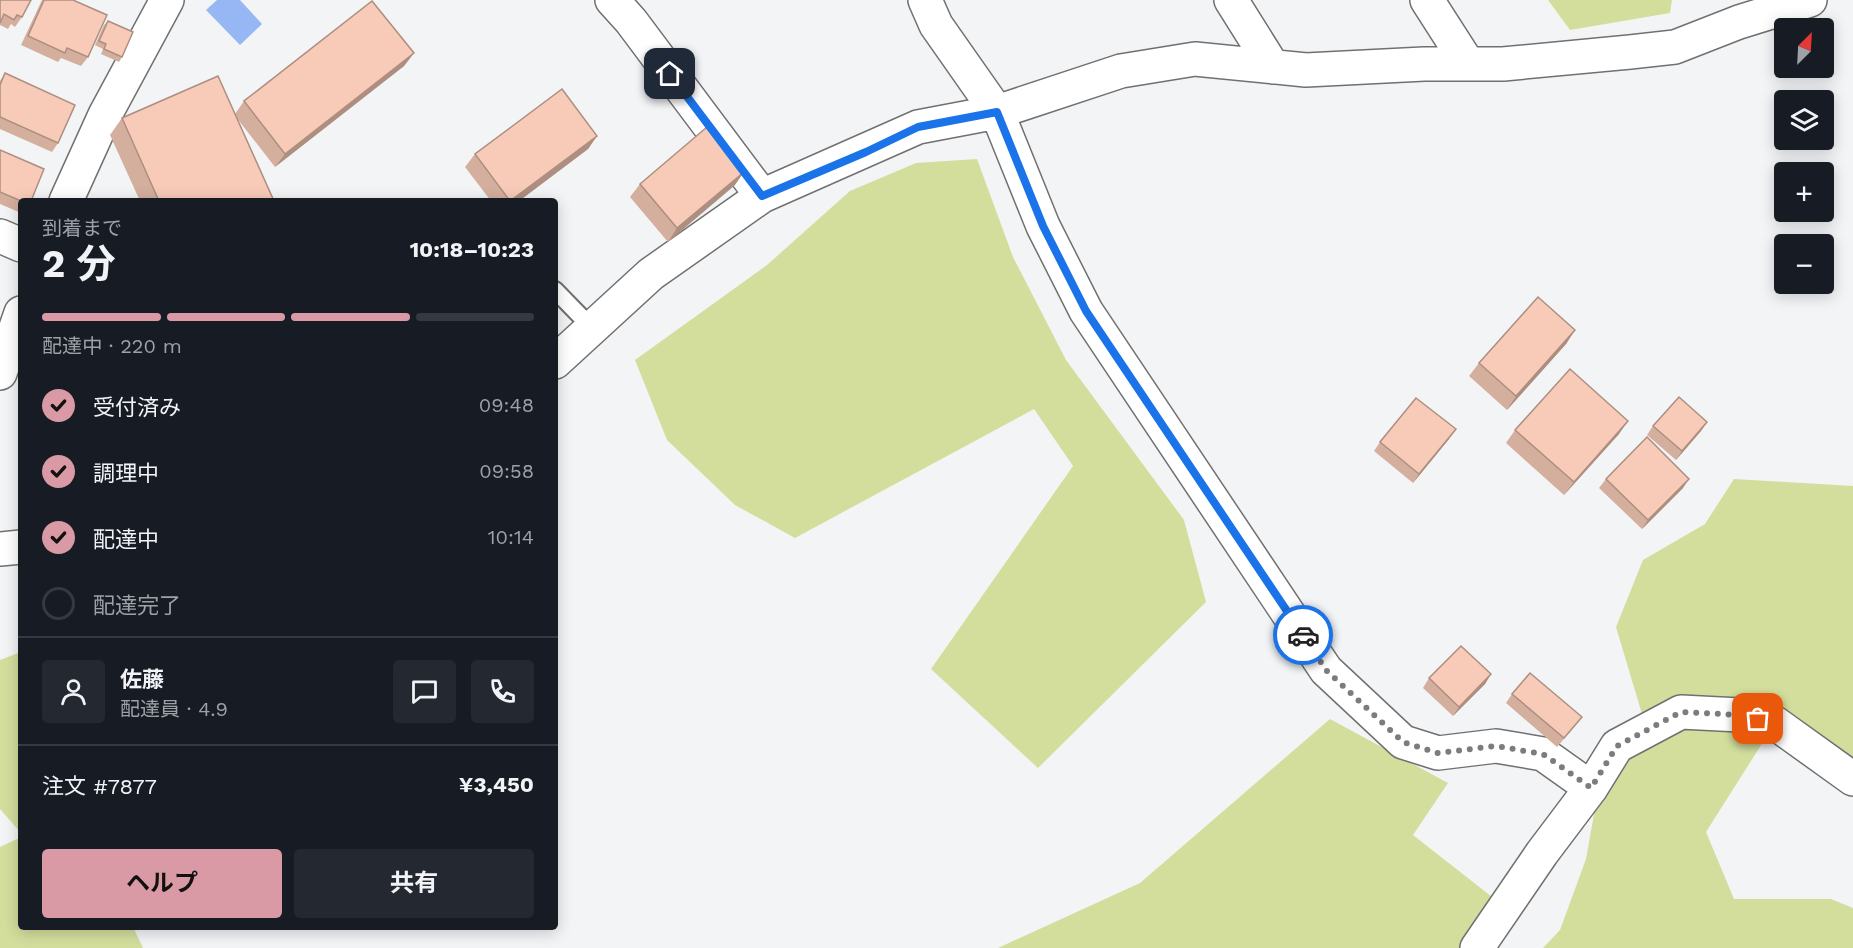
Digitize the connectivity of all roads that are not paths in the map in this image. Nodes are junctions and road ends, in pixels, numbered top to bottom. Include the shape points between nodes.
1 (167, 0) edge
2 (612, 0) edge
3 (925, 0) edge
4 (1231, 0) edge
5 (1427, 0) edge
6 (1810, 0) edge
7 (1468, 64) junction
8 (1273, 67) junction
9 (997, 112) junction
10 (762, 196) junction
11 (67, 198) edge
12 (0, 236) edge
13 (18, 244) edge
14 (558, 293) edge
15 (18, 322) edge
16 (592, 328) junction
17 (558, 359) edge
18 (0, 373) edge
19 (18, 547) edge
20 (0, 549) edge
21 (1853, 779) edge
22 (1591, 788) junction
23 (1476, 948) edge

1 - 11 street via 105,115
2 - 10 street
3 - 9 street via 936,25
4 - 8 street
5 - 7 street
6 - 7 street via 1675,47
7 - 8 street via 1306,70
8 - 9 street via 1195,59 1121,71
9 - 10 street via 918,127
9 - 22 street via 1043,226 1086,311 1326,670 1403,742 1438,753 1496,746 1543,754
10 - 16 street via 651,274
12 - 13 street
14 - 16 lane
15 - 18 street
16 - 17 street
19 - 20 street
21 - 22 street via 1775,723 1740,715 1681,712 1617,746
22 - 23 street

